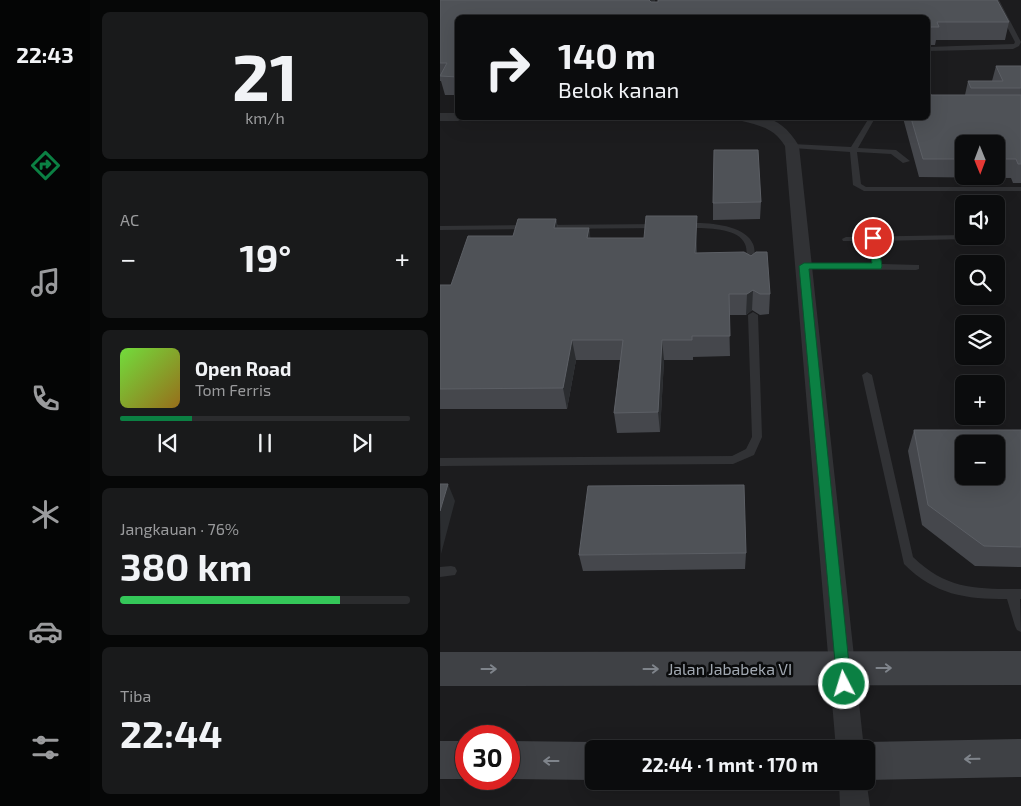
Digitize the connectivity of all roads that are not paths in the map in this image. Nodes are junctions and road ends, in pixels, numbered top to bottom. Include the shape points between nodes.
1 (996, 0) edge
2 (930, 49) edge
3 (440, 116) edge
4 (455, 116) edge
5 (754, 120) edge
6 (871, 120) edge
7 (792, 146) junction
8 (853, 150) junction
9 (906, 161) dead end
10 (1021, 189) edge
11 (440, 228) edge
12 (955, 237) edge
13 (873, 238) junction
14 (846, 239) dead end
15 (804, 266) junction
16 (878, 266) junction
17 (916, 267) dead end
18 (750, 272) edge
19 (753, 315) dead end
20 (867, 375) dead end
21 (440, 462) edge
22 (1017, 594) edge
23 (1021, 626) edge
24 (843, 668) junction
25 (1021, 668) edge
26 (440, 669) edge
27 (849, 740) edge
28 (1021, 758) edge
29 (440, 760) edge
30 (455, 760) edge
31 (520, 760) edge
32 (585, 761) edge
33 (875, 761) edge
34 (854, 790) edge
35 (855, 806) edge

1 - 2 lane via 1017,45
3 - 4 street
5 - 7 street via 777,126
6 - 8 lane
7 - 8 lane
7 - 15 street
8 - 9 lane via 893,152
8 - 10 lane via 857,185 864,189
11 - 18 lane via 717,227 741,234 749,243
12 - 13 lane
13 - 14 lane
13 - 16 lane
15 - 16 lane
15 - 24 street
16 - 17 lane
19 - 21 lane via 757,437 750,452 733,460
20 - 22 lane via 908,560 920,574 935,583 960,591
22 - 23 lane
24 -> 25 street, Jalan Jababeka VI
26 -> 24 street, Jalan Jababeka VI
24 - 27 street
28 -> 33 street
29 - 30 street
32 -> 31 street
34 - 35 street

